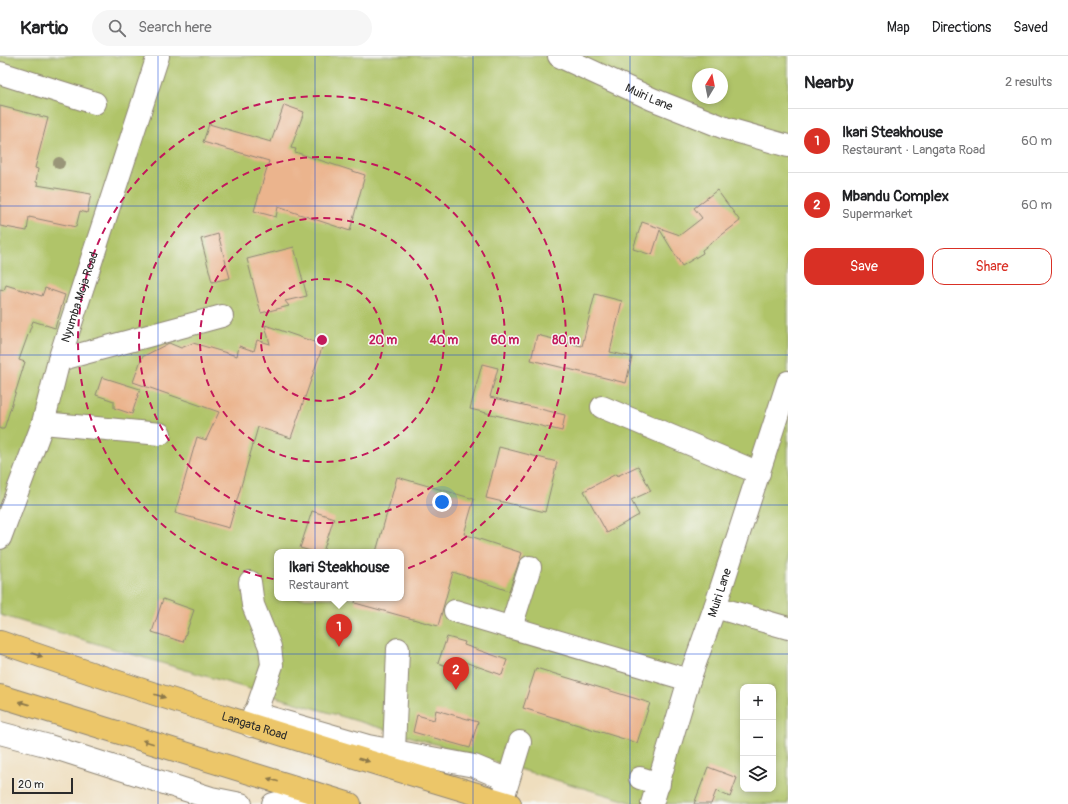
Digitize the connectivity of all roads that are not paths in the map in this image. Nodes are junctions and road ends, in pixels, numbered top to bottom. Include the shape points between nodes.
1 (158, 56) edge
2 (559, 56) edge
3 (0, 73) edge
4 (95, 103) dead end
5 (788, 146) edge
6 (222, 316) dead end
7 (59, 360) junction
8 (788, 382) edge
9 (602, 407) dead end
10 (43, 423) junction
11 (160, 434) dead end
12 (759, 473) junction
13 (0, 538) edge
14 (530, 567) dead end
15 (250, 582) dead end
16 (715, 607) junction
17 (455, 611) dead end
18 (511, 627) junction
19 (788, 628) edge
20 (0, 642) edge
21 (398, 649) dead end
22 (689, 680) junction
23 (0, 696) edge
24 (253, 719) junction
25 (0, 733) edge
26 (520, 742) dead end
27 (394, 750) junction
28 (508, 780) junction
29 (651, 789) edge
30 (314, 793) junction
31 (506, 803) edge
32 (240, 804) edge
33 (273, 804) edge
34 (350, 804) edge

1 - 7 street, Nyumba Moja Road
2 - 5 street, Muiri Lane via 652,99 725,128
3 - 4 street
6 - 7 street
7 - 10 street, Nyumba Moja Road
8 - 12 street, Muiri Lane
9 - 12 street
10 - 11 street
10 - 13 street, Nyumba Moja Road
12 - 16 street, Muiri Lane
14 - 18 street
15 - 24 street via 253,605 270,648 272,665
16 - 19 street
16 - 22 street, Muiri Lane
17 - 18 street
18 - 22 street
20 -> 24 main road, Langata Road via 106,679
21 - 27 street
22 - 29 street, Muiri Lane
30 -> 23 main road
24 - 27 street
24 -> 31 main road, Langata Road
25 - 32 street via 49,746 211,798
26 - 28 street
27 - 28 street via 474,766
28 - 31 street
30 - 33 street
30 - 34 main road

